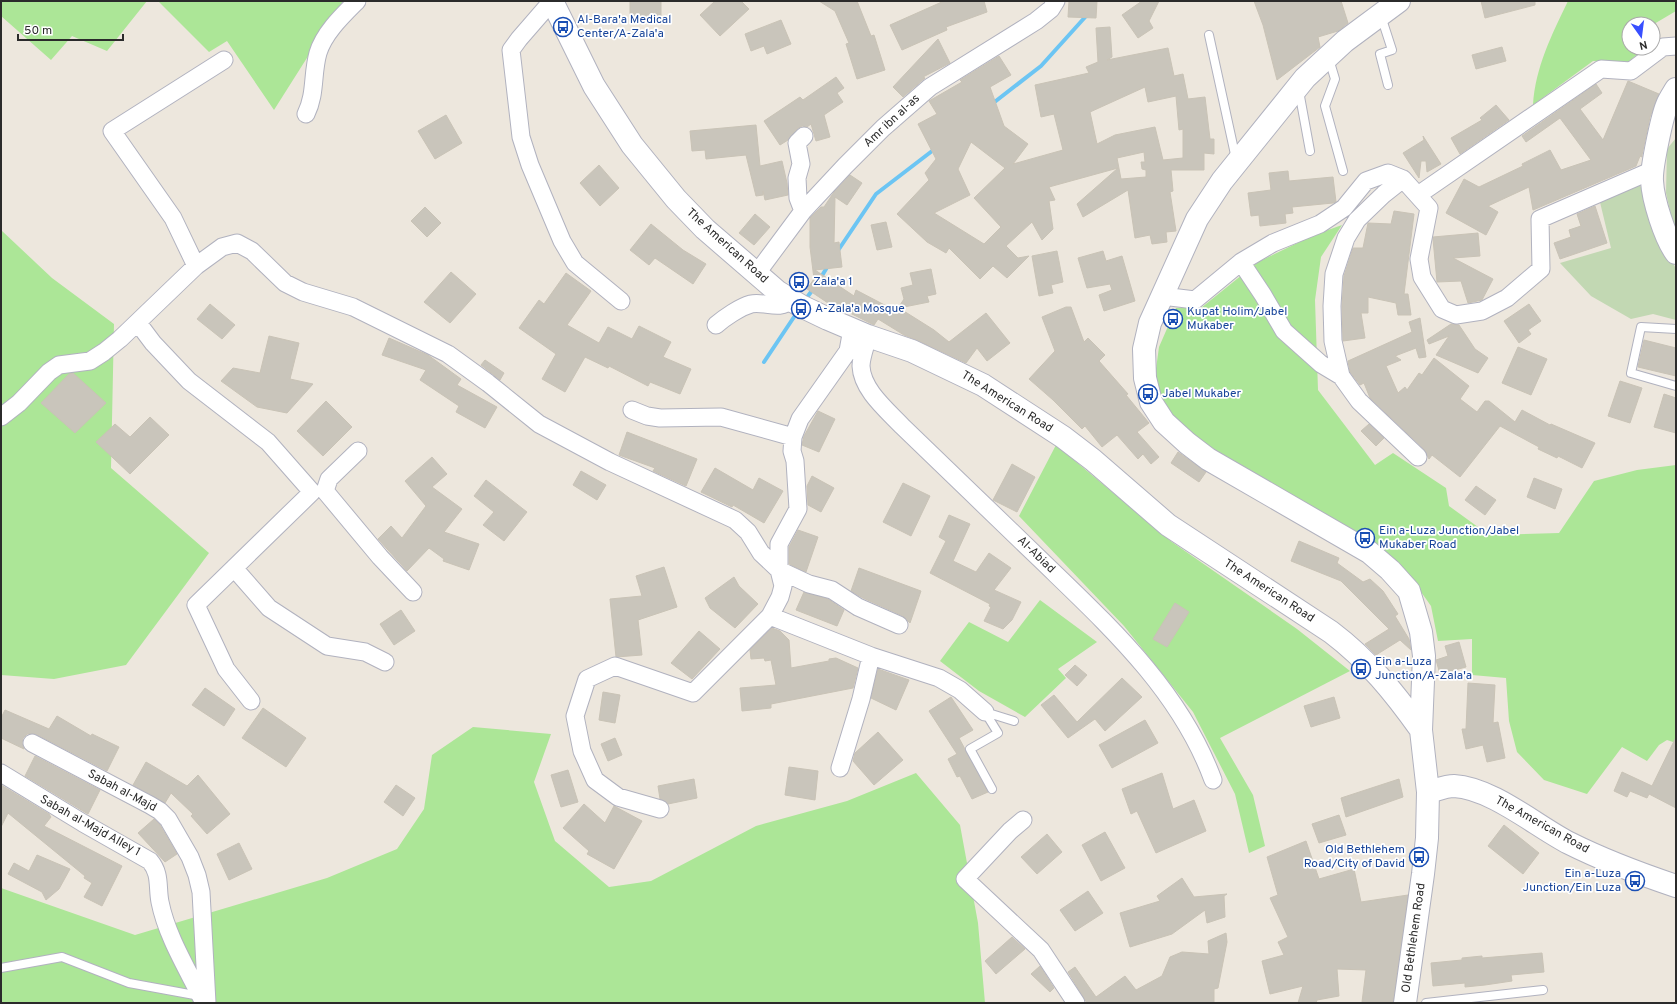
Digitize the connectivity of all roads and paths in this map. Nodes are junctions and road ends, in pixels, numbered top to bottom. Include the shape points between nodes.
1 (357, 1) edge
2 (552, 1) edge
3 (1056, 1) edge
4 (1399, 1) edge
5 (1380, 14) junction
6 (1209, 35) dead end
7 (1676, 46) edge
8 (1328, 56) junction
9 (224, 60) dead end
10 (1388, 85) dead end
11 (1298, 87) junction
12 (1676, 89) edge
13 (306, 114) dead end
14 (804, 136) dead end
15 (1310, 151) dead end
16 (1237, 164) junction
17 (1653, 170) junction
18 (1343, 171) dead end
19 (1403, 179) junction
20 (1418, 195) junction
21 (803, 210) junction
22 (1676, 253) edge
23 (1240, 262) junction
24 (196, 266) junction
25 (757, 273) junction
26 (1162, 296) junction
27 (791, 300) junction
28 (621, 301) dead end
29 (138, 323) junction
30 (716, 325) dead end
31 (1676, 329) edge
32 (860, 333) junction
33 (1341, 376) junction
34 (1676, 386) edge
35 (632, 410) dead end
36 (1, 417) edge
37 (793, 437) junction
38 (358, 451) dead end
39 (1418, 457) dead end
40 (319, 492) junction
41 (234, 568) junction
42 (779, 570) junction
43 (413, 592) dead end
44 (770, 616) junction
45 (899, 625) dead end
46 (871, 656) junction
47 (386, 662) dead end
48 (251, 701) dead end
49 (985, 712) junction
50 (1014, 721) dead end
51 (1421, 730) junction
52 (32, 743) dead end
53 (840, 768) dead end
54 (1, 773) edge
55 (1213, 780) dead end
56 (992, 789) dead end
57 (1428, 792) junction
58 (660, 809) dead end
59 (1023, 820) dead end
60 (1676, 886) edge
61 (1, 968) edge
62 (1542, 990) dead end
63 (204, 1001) edge
64 (1076, 1003) edge
65 (1405, 1003) edge
66 (1426, 1003) edge

1 - 13 street via 338,20 318,53 311,104
2 - 25 street, The American Road via 594,86 632,146 704,229
2 - 28 street via 511,50 521,137 537,183 574,263
3 - 21 street, Amr ibn al-as via 1051,9 1036,21 930,87 883,128
4 - 5 street, Old Bethlehem Road
5 - 8 street, Old Bethlehem Road
5 - 10 lane via 1392,50 1380,54
6 - 16 lane
7 - 20 street via 1663,47 1631,71 1601,68
8 - 11 street, Old Bethlehem Road
8 - 18 lane via 1335,79 1325,106
9 - 24 street via 112,131 173,218
11 - 15 lane
11 - 16 street, Old Bethlehem Road
12 - 17 street via 1666,106
14 - 21 street via 797,143 801,164 797,178 798,198
16 - 26 street, Old Bethlehem Road via 1222,181 1197,219
17 - 20 street via 1540,219 1540,269 1507,298 1482,311 1456,316 1442,309 1422,277 1419,259 1429,208
17 - 22 street via 1652,180 1657,204 1669,244
19 - 20 street
19 - 23 street via 1388,173 1366,181 1344,208 1326,220 1273,243
19 - 33 street via 1357,220 1346,238 1334,274 1334,340
21 - 25 street, Amr ibn al-as
23 - 26 street via 1195,300
23 - 33 street via 1284,331 1321,364
24 - 29 street
24 - 42 street via 222,246 237,243 252,251 285,283 303,292 352,307 448,354 539,424 610,462 735,520 748,532 761,553
25 - 27 street, The American Road
26 - 51 street, Old Bethlehem Road via 1150,323 1144,349 1145,378 1151,402 1164,422 1187,444 1208,459 1369,552 1409,591 1421,632 1424,656
27 - 30 street via 780,306 751,304
27 - 32 street, The American Road
29 - 36 street via 90,361 59,365
29 - 40 street via 189,381 268,442
31 - 34 lane via 1641,327 1630,373
32 - 37 street via 800,419
32 - 51 street, The American Road via 912,351 983,384 1063,437 1168,525 1331,632 1354,650 1380,676
32 - 55 street, Al-Abiad via 861,365 864,378 873,395 1143,662 1172,702 1204,755
33 - 39 street via 1358,401
35 - 37 street via 660,418 721,417
37 - 42 street via 798,509 779,544
38 - 40 street
40 - 41 street
40 - 43 street
41 - 47 street via 268,608 327,646 365,652
41 - 48 street via 196,605 226,669
42 - 44 street via 782,586 780,597
42 - 45 street via 809,584 832,590 858,608
44 - 46 street
44 - 58 street via 693,693 615,666 587,679 575,716 582,751 595,780 618,797
46 - 49 street via 939,678 960,690
46 - 53 street
49 - 50 lane
49 - 56 lane via 998,733 970,749
51 - 57 street, Old Bethlehem Road
52 - 63 street, Sabah al-Majd via 150,805 168,819 190,857 201,892
54 - 63 street, Sabah al-Majd Alley 1 via 150,861 158,875 159,899 164,918
57 - 60 street, The American Road via 1453,786 1472,789 1505,804 1568,842 1638,873
57 - 65 street, Old Bethlehem Road via 1423,874
59 - 64 street via 964,879 1041,950
61 - 63 lane via 62,957 129,983
62 - 66 lane

